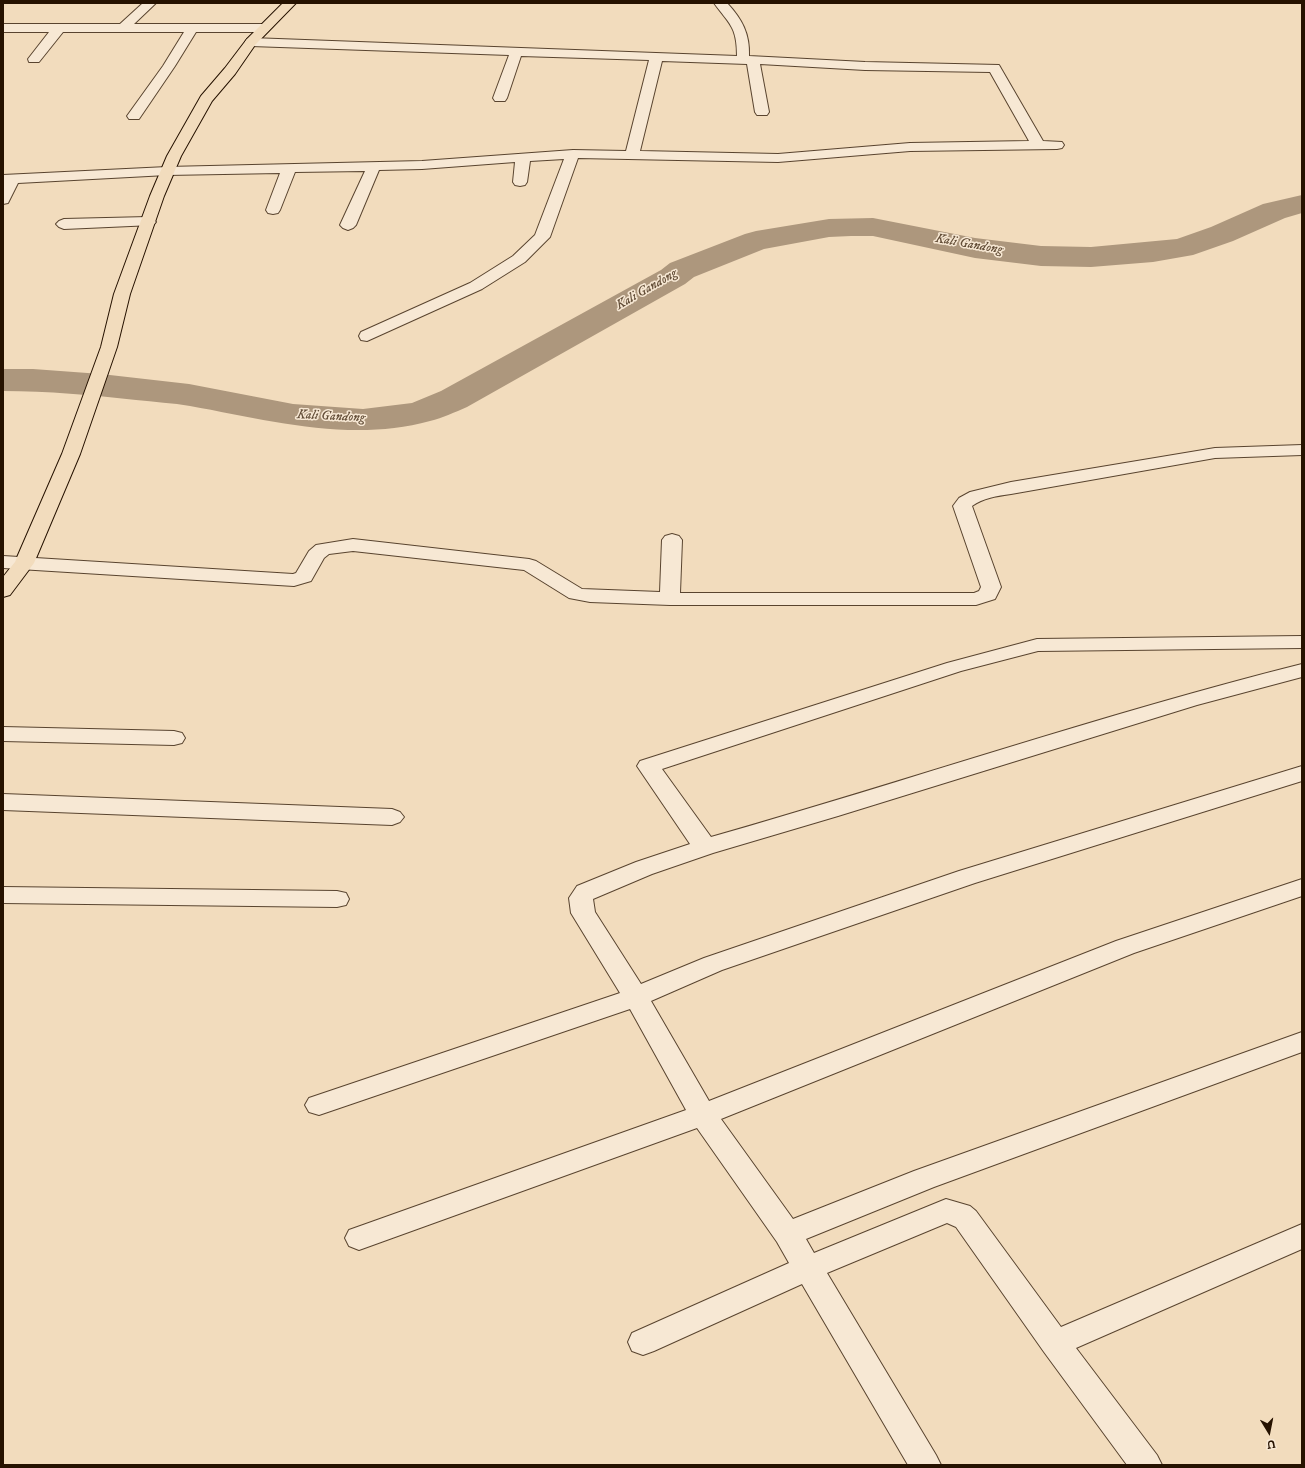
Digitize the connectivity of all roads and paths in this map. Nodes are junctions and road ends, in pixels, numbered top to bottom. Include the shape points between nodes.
1 (150, 3) edge
2 (290, 3) edge
3 (720, 3) edge
4 (3, 28) edge
5 (59, 28) junction
6 (123, 28) junction
7 (192, 28) junction
8 (264, 28) junction
9 (251, 42) junction
10 (516, 52) junction
11 (656, 57) junction
12 (34, 59) dead end
13 (748, 60) junction
14 (500, 98) dead end
15 (762, 112) dead end
16 (134, 116) dead end
17 (1057, 145) dead end
18 (1039, 146) junction
19 (573, 154) junction
20 (632, 155) junction
21 (523, 157) junction
22 (374, 166) junction
23 (289, 168) junction
24 (167, 171) junction
25 (8, 179) edge
26 (520, 182) dead end
27 (3, 200) edge
28 (273, 210) dead end
29 (148, 222) junction
30 (64, 224) dead end
31 (348, 225) dead end
32 (367, 336) dead end
33 (1302, 450) edge
34 (672, 540) dead end
35 (3, 562) edge
36 (24, 563) junction
37 (3, 591) edge
38 (670, 599) junction
39 (1302, 642) edge
40 (1302, 670) edge
41 (3, 734) edge
42 (174, 738) dead end
43 (1302, 773) edge
44 (3, 802) edge
45 (392, 817) dead end
46 (705, 847) junction
47 (1302, 887) edge
48 (3, 896) edge
49 (337, 899) dead end
50 (636, 997) junction
51 (1302, 1042) edge
52 (320, 1105) dead end
53 (704, 1115) junction
54 (787, 1234) junction
55 (1302, 1236) edge
56 (359, 1238) dead end
57 (808, 1268) junction
58 (643, 1342) dead end
59 (1055, 1343) junction
60 (925, 1465) edge
61 (1146, 1465) edge

1 - 6 street
2 - 8 main road
3 - 13 street via 732,15 742,34
4 - 5 street
5 - 6 street
5 - 12 street
6 - 7 street
7 - 8 street
7 - 16 street
8 - 9 main road
9 - 10 street
9 - 24 main road via 206,99
10 - 11 street
10 - 14 street
11 - 13 street
11 - 20 street
13 - 15 street
13 - 18 street via 865,66 994,68
17 - 18 street
18 - 20 street via 910,146 778,158
19 - 20 street
19 - 21 street
19 - 32 street via 542,237 519,259 476,286
21 - 22 street via 422,166
21 - 26 street
22 - 23 street
22 - 31 street
23 - 24 street
23 - 28 street
24 - 25 street
24 - 29 main road
25 - 27 street
29 - 30 street
29 - 36 main road via 122,294 106,355 70,454
33 - 38 street via 1215,453 1011,488 967,500 962,506 991,587 988,595 976,599
34 - 38 street
35 - 36 street
36 - 37 main road
36 - 38 street via 294,580 304,577 316,555 323,549 353,545 529,565 576,594
39 - 46 street via 1037,645 954,667 648,766
40 - 46 street via 1189,700 838,809
41 - 42 street
43 - 50 street via 967,877 713,964
44 - 45 street
46 - 50 street via 644,868 586,892 581,898 583,913
47 - 53 street via 1125,947
48 - 49 street
50 - 52 street
50 - 53 street
51 - 54 street via 924,1179
53 - 54 street
53 - 56 street
54 - 57 street
55 - 59 street
57 - 58 street
57 - 59 street via 946,1211 960,1214 966,1218
57 - 60 street
59 - 61 street

